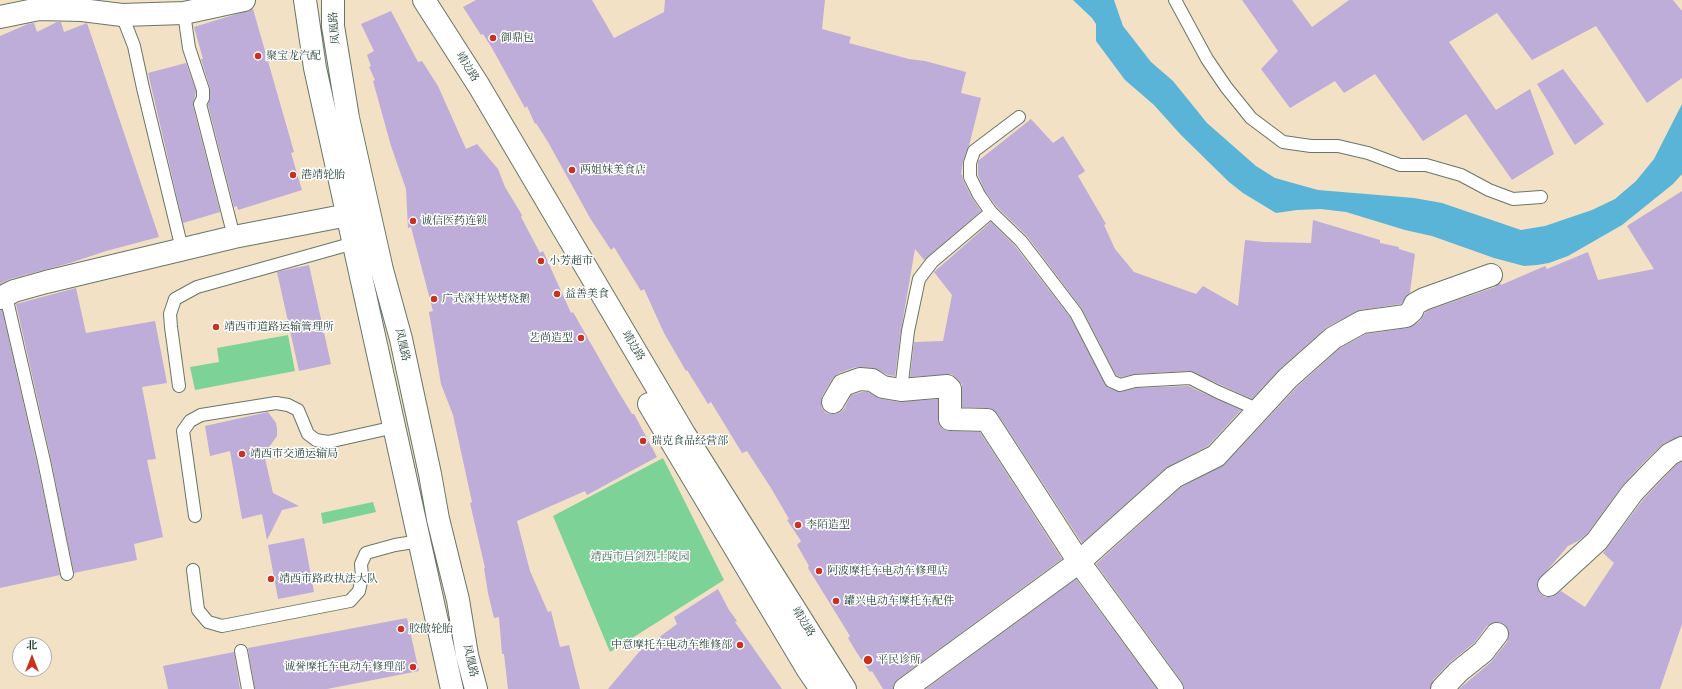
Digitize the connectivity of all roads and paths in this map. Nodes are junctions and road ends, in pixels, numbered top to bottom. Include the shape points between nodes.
1 (244, 0) edge
2 (305, 0) edge
3 (333, 0) edge
4 (407, 0) edge
5 (424, 0) edge
6 (1175, 0) edge
7 (184, 13) junction
8 (122, 14) junction
9 (0, 17) edge
10 (1019, 117) dead end
11 (1542, 197) dead end
12 (991, 212) junction
13 (348, 215) junction
14 (234, 237) junction
15 (354, 243) junction
16 (182, 250) junction
17 (1492, 275) dead end
18 (3, 297) edge
19 (179, 386) dead end
20 (901, 390) junction
21 (834, 402) dead end
22 (1259, 410) junction
23 (394, 427) junction
24 (1682, 448) edge
25 (195, 516) dead end
26 (420, 541) junction
27 (1079, 562) junction
28 (194, 570) dead end
29 (67, 574) dead end
30 (1548, 585) dead end
31 (1497, 634) dead end
32 (241, 651) dead end
33 (248, 689) edge
34 (452, 689) edge
35 (476, 689) edge
36 (822, 689) edge
37 (845, 689) edge
38 (905, 689) edge
39 (1172, 689) edge
40 (1442, 689) edge

1 - 7 main road
2 - 13 main road, 凤凰路 via 315,68
3 - 35 main road, 凤凰路 via 333,26 348,118 382,270 401,339
4 - 36 main road, 靖边路 via 436,39 674,447 808,670
5 - 37 main road, 靖边路 via 483,93 685,435
6 - 11 lane via 1207,59 1226,87 1251,118 1283,142 1338,146 1368,153 1400,165 1426,165 1461,175 1513,199
7 - 8 main road
7 - 14 lane via 189,48 203,90 200,104
8 - 9 main road via 39,9
8 - 16 lane via 134,46
10 - 12 lane via 974,151 970,163 970,177
12 - 20 lane via 932,262 919,279 908,331
12 - 22 lane via 1021,241 1076,313 1111,381 1120,385 1135,381 1190,378
13 - 14 main road
13 - 15 main road, 凤凰路
14 - 16 main road
15 - 19 lane via 197,288 175,299 170,320
15 - 23 main road, 凤凰路
16 - 18 main road via 46,282 14,291
17 - 22 main road via 1424,299 1415,304 1406,316 1362,322 1333,338 1293,374
18 - 29 lane via 44,461
20 - 21 main road via 883,387 872,380 860,379 843,385
20 - 27 main road via 947,386 950,389 950,419 987,420
22 - 27 main road via 1216,456 1174,477
23 - 25 lane via 328,442 316,440 308,434 298,410 288,405 276,403 201,415 190,421 182,431
23 - 26 main road, 凤凰路
24 - 30 main road via 1670,454 1654,470 1632,494 1597,541
26 - 28 lane via 366,553 361,564 359,591 350,601 222,626 208,622 198,610
26 - 34 main road, 凤凰路
27 - 38 main road
27 - 39 main road
31 - 40 main road via 1483,652
32 - 33 lane

